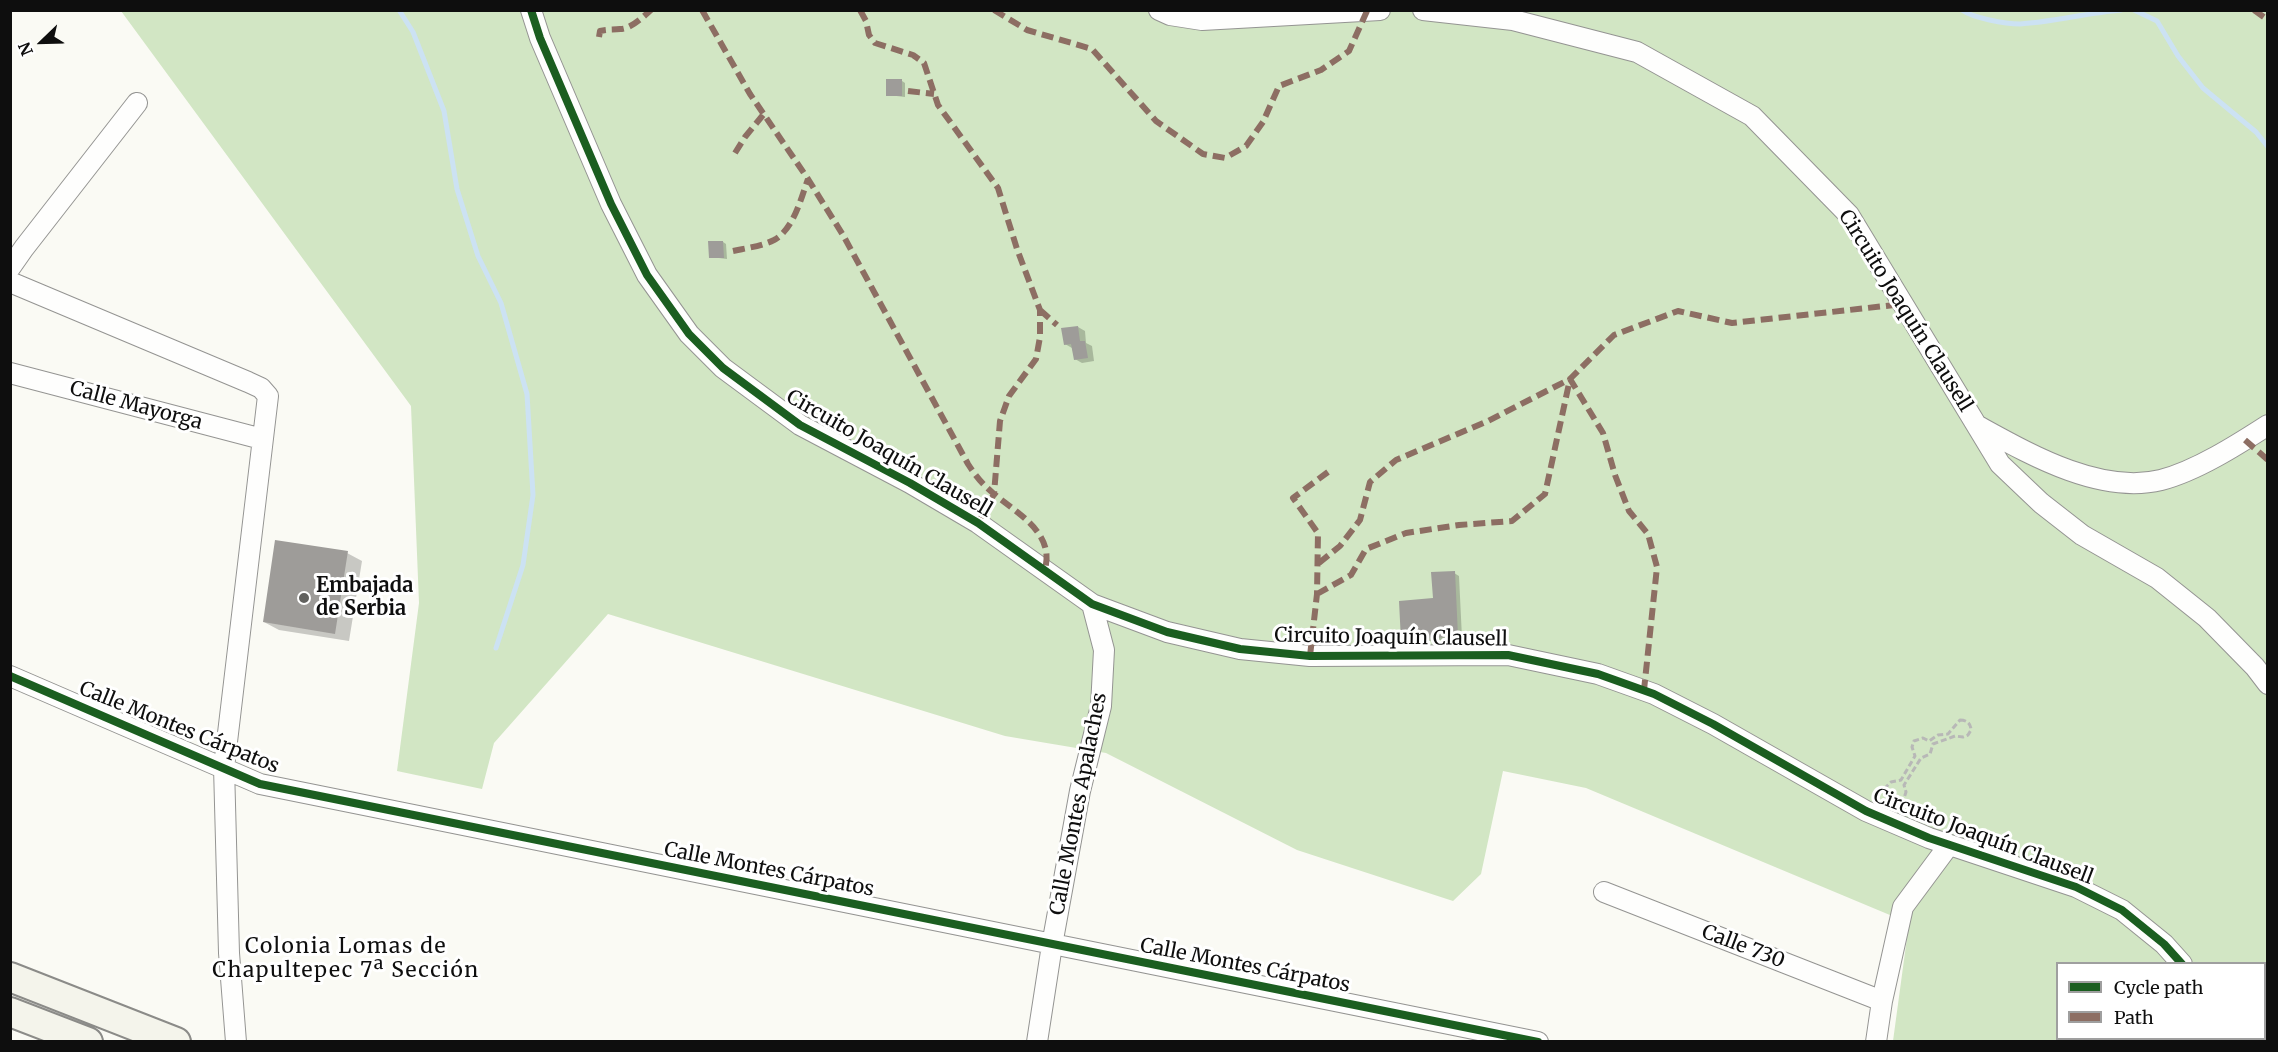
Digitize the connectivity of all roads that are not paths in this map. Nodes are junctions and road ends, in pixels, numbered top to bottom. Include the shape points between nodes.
1 (531, 10) edge
2 (1159, 10) edge
3 (1380, 10) edge
4 (1423, 10) edge
5 (137, 103) dead end
6 (10, 268) edge
7 (10, 282) edge
8 (10, 373) edge
9 (1976, 424) junction
10 (2268, 425) edge
11 (262, 439) junction
12 (1092, 604) junction
13 (10, 676) edge
14 (2268, 684) edge
15 (224, 767) junction
16 (1949, 845) junction
17 (1604, 892) dead end
18 (1052, 945) junction
19 (2181, 962) edge
20 (12, 981) edge
21 (1882, 1001) junction
22 (10, 1012) edge
23 (88, 1041) edge
24 (176, 1041) edge
25 (236, 1041) edge
26 (1038, 1041) edge
27 (1538, 1041) edge
28 (1876, 1041) edge

1 - 12 street, Circuito Joaquín Clausell via 611,204 647,275 688,334 723,368 800,425 978,523
2 - 3 street via 1202,20
4 - 9 street, Circuito Joaquín Clausell via 1514,20 1637,51 1752,116 1849,215
5 - 6 street
7 - 11 street via 261,388 268,396
8 - 11 street, Calle Mayorga
9 - 10 street via 2076,473 2118,482 2160,480 2199,464
9 - 14 street, Circuito Joaquín Clausell via 2000,464 2041,503 2082,535 2157,578 2207,618
11 - 15 street
12 - 16 street, Circuito Joaquín Clausell via 1167,632 1240,649 1310,656 1508,655 1598,674 1654,694 1866,810
12 - 18 street, Calle Montes Apalaches via 1104,650 1101,706 1080,791
13 - 15 street, Calle Montes Cárpatos
15 - 18 street, Calle Montes Cárpatos via 260,784
15 - 25 street via 229,953
16 - 19 street, Circuito Joaquín Clausell via 2076,887 2122,910
16 - 21 street via 1903,907
17 - 21 street, Calle 730
18 - 26 street, Calle Montes Apalaches
18 - 27 street, Calle Montes Cárpatos
20 - 24 street
21 - 28 street
22 - 23 street

